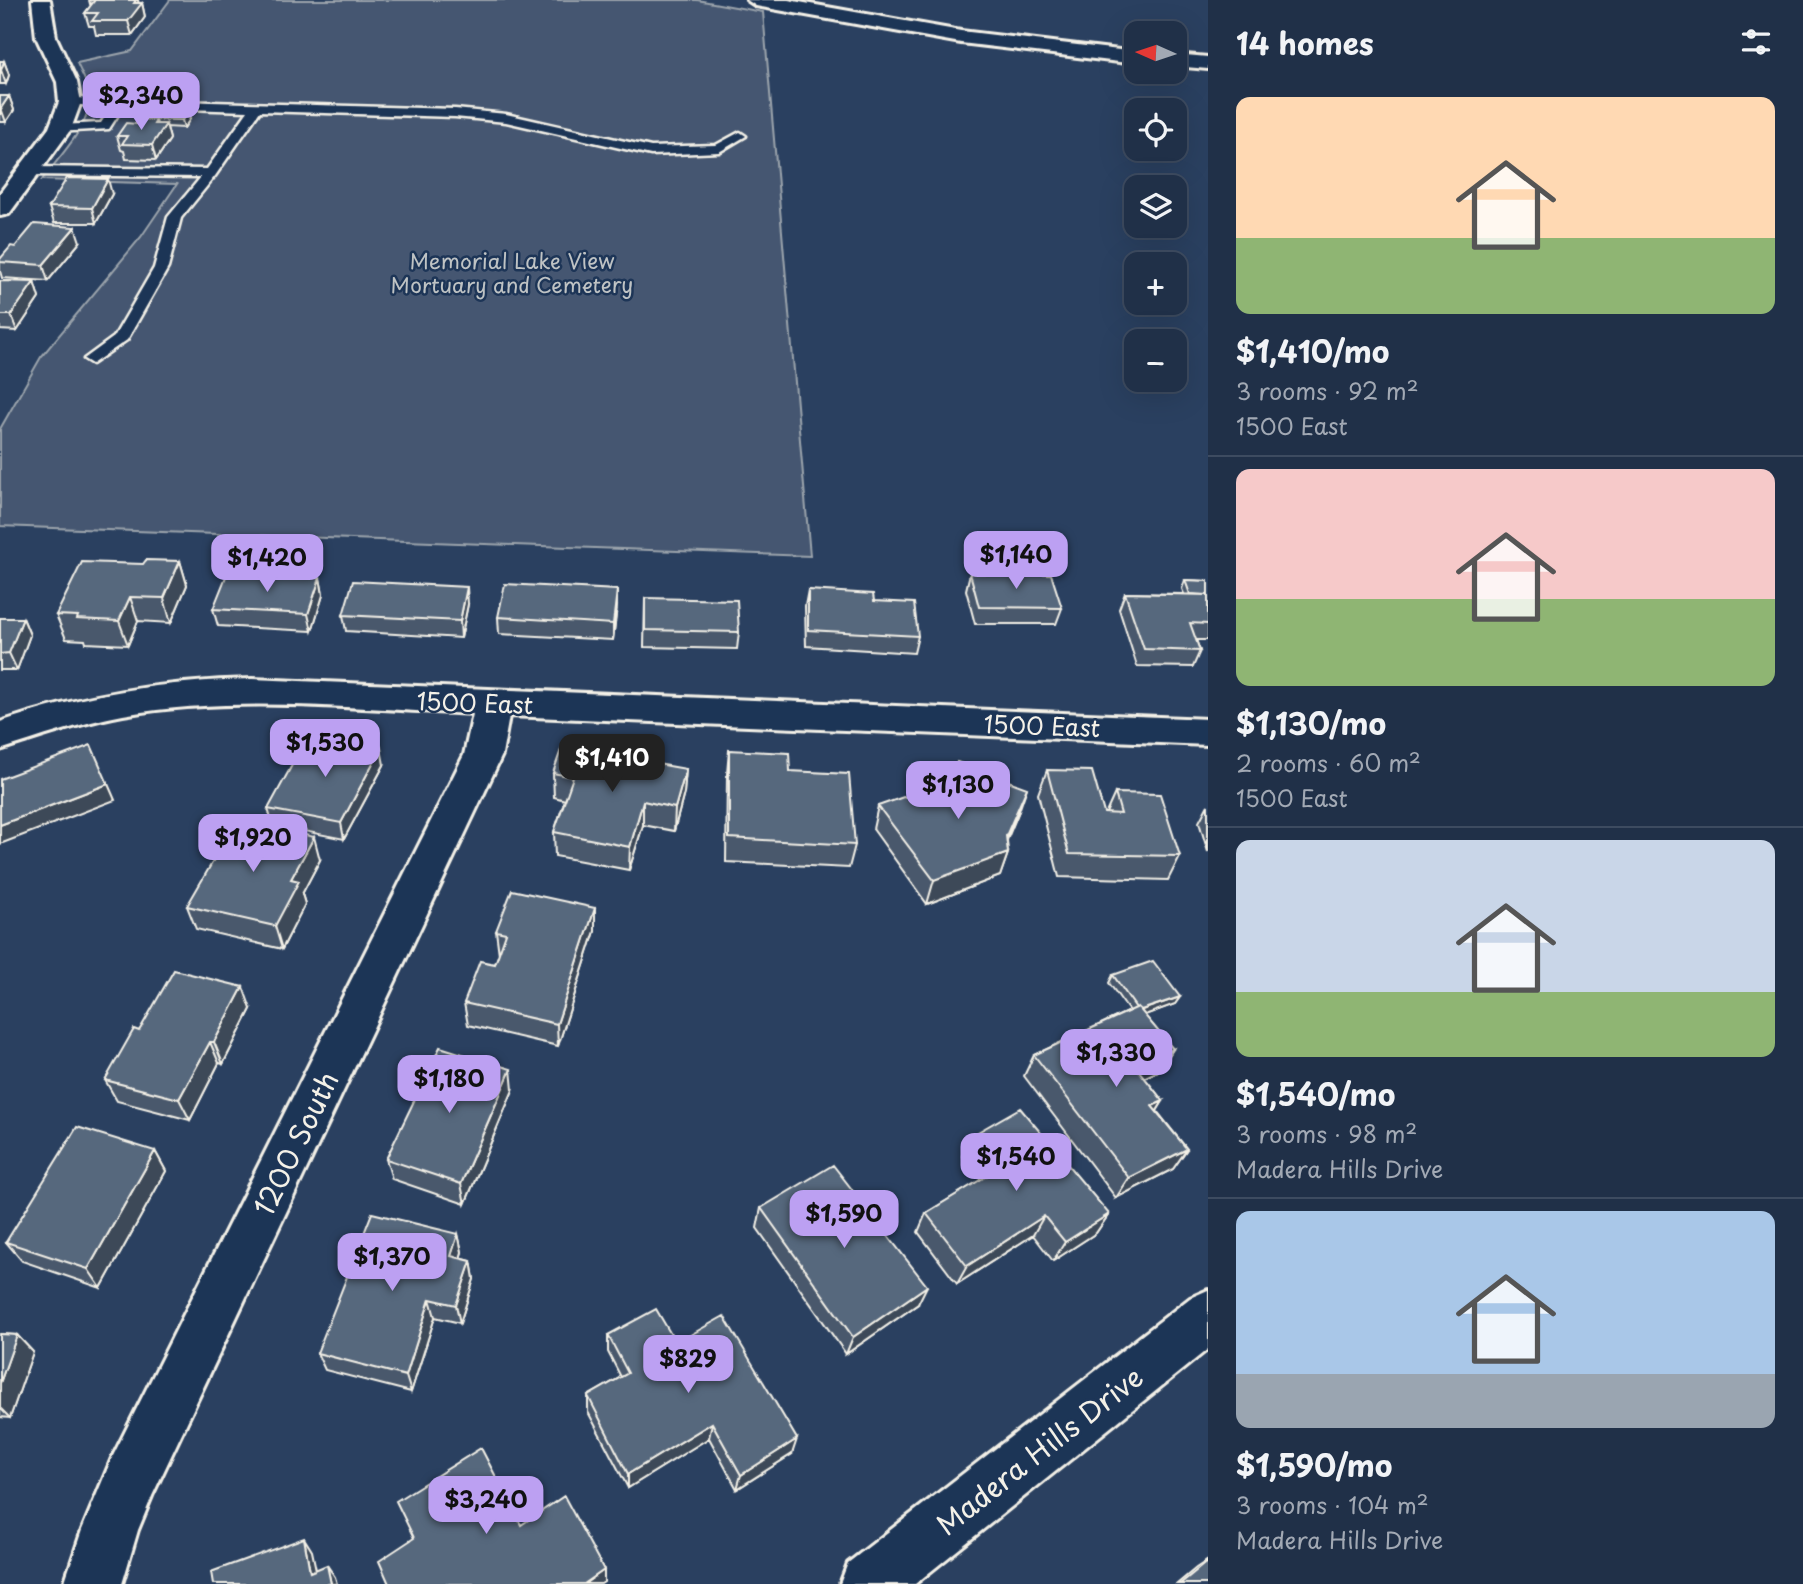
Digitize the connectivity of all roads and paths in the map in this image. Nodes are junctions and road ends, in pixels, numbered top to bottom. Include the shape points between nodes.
1 (41, 0) edge
2 (755, 0) edge
3 (1124, 57) edge
4 (1187, 61) edge
5 (1208, 62) edge
6 (70, 102) junction
7 (120, 103) junction
8 (257, 106) junction
9 (60, 129) junction
10 (740, 136) dead end
11 (29, 171) junction
12 (211, 173) junction
13 (0, 209) edge
14 (92, 359) dead end
15 (493, 703) junction
16 (1208, 732) edge
17 (0, 736) edge
18 (1208, 1316) edge
19 (93, 1584) edge
20 (869, 1584) edge

1 - 6 street via 46,37 67,82
2 - 3 street via 973,39
4 - 5 street
6 - 7 lane
6 - 9 street
7 - 8 lane
7 - 9 lane via 106,126
8 - 10 lane via 482,115 658,151 719,148
8 - 12 lane
9 - 11 street
11 - 12 lane
11 - 13 street
12 - 14 lane via 172,222 161,268 120,340
15 - 16 street, 1500 East
15 - 17 street, 1500 East via 252,692 159,695 69,713
15 - 19 street, 1200 South via 483,755 132,1478
18 - 20 street, Madera Hills Drive

